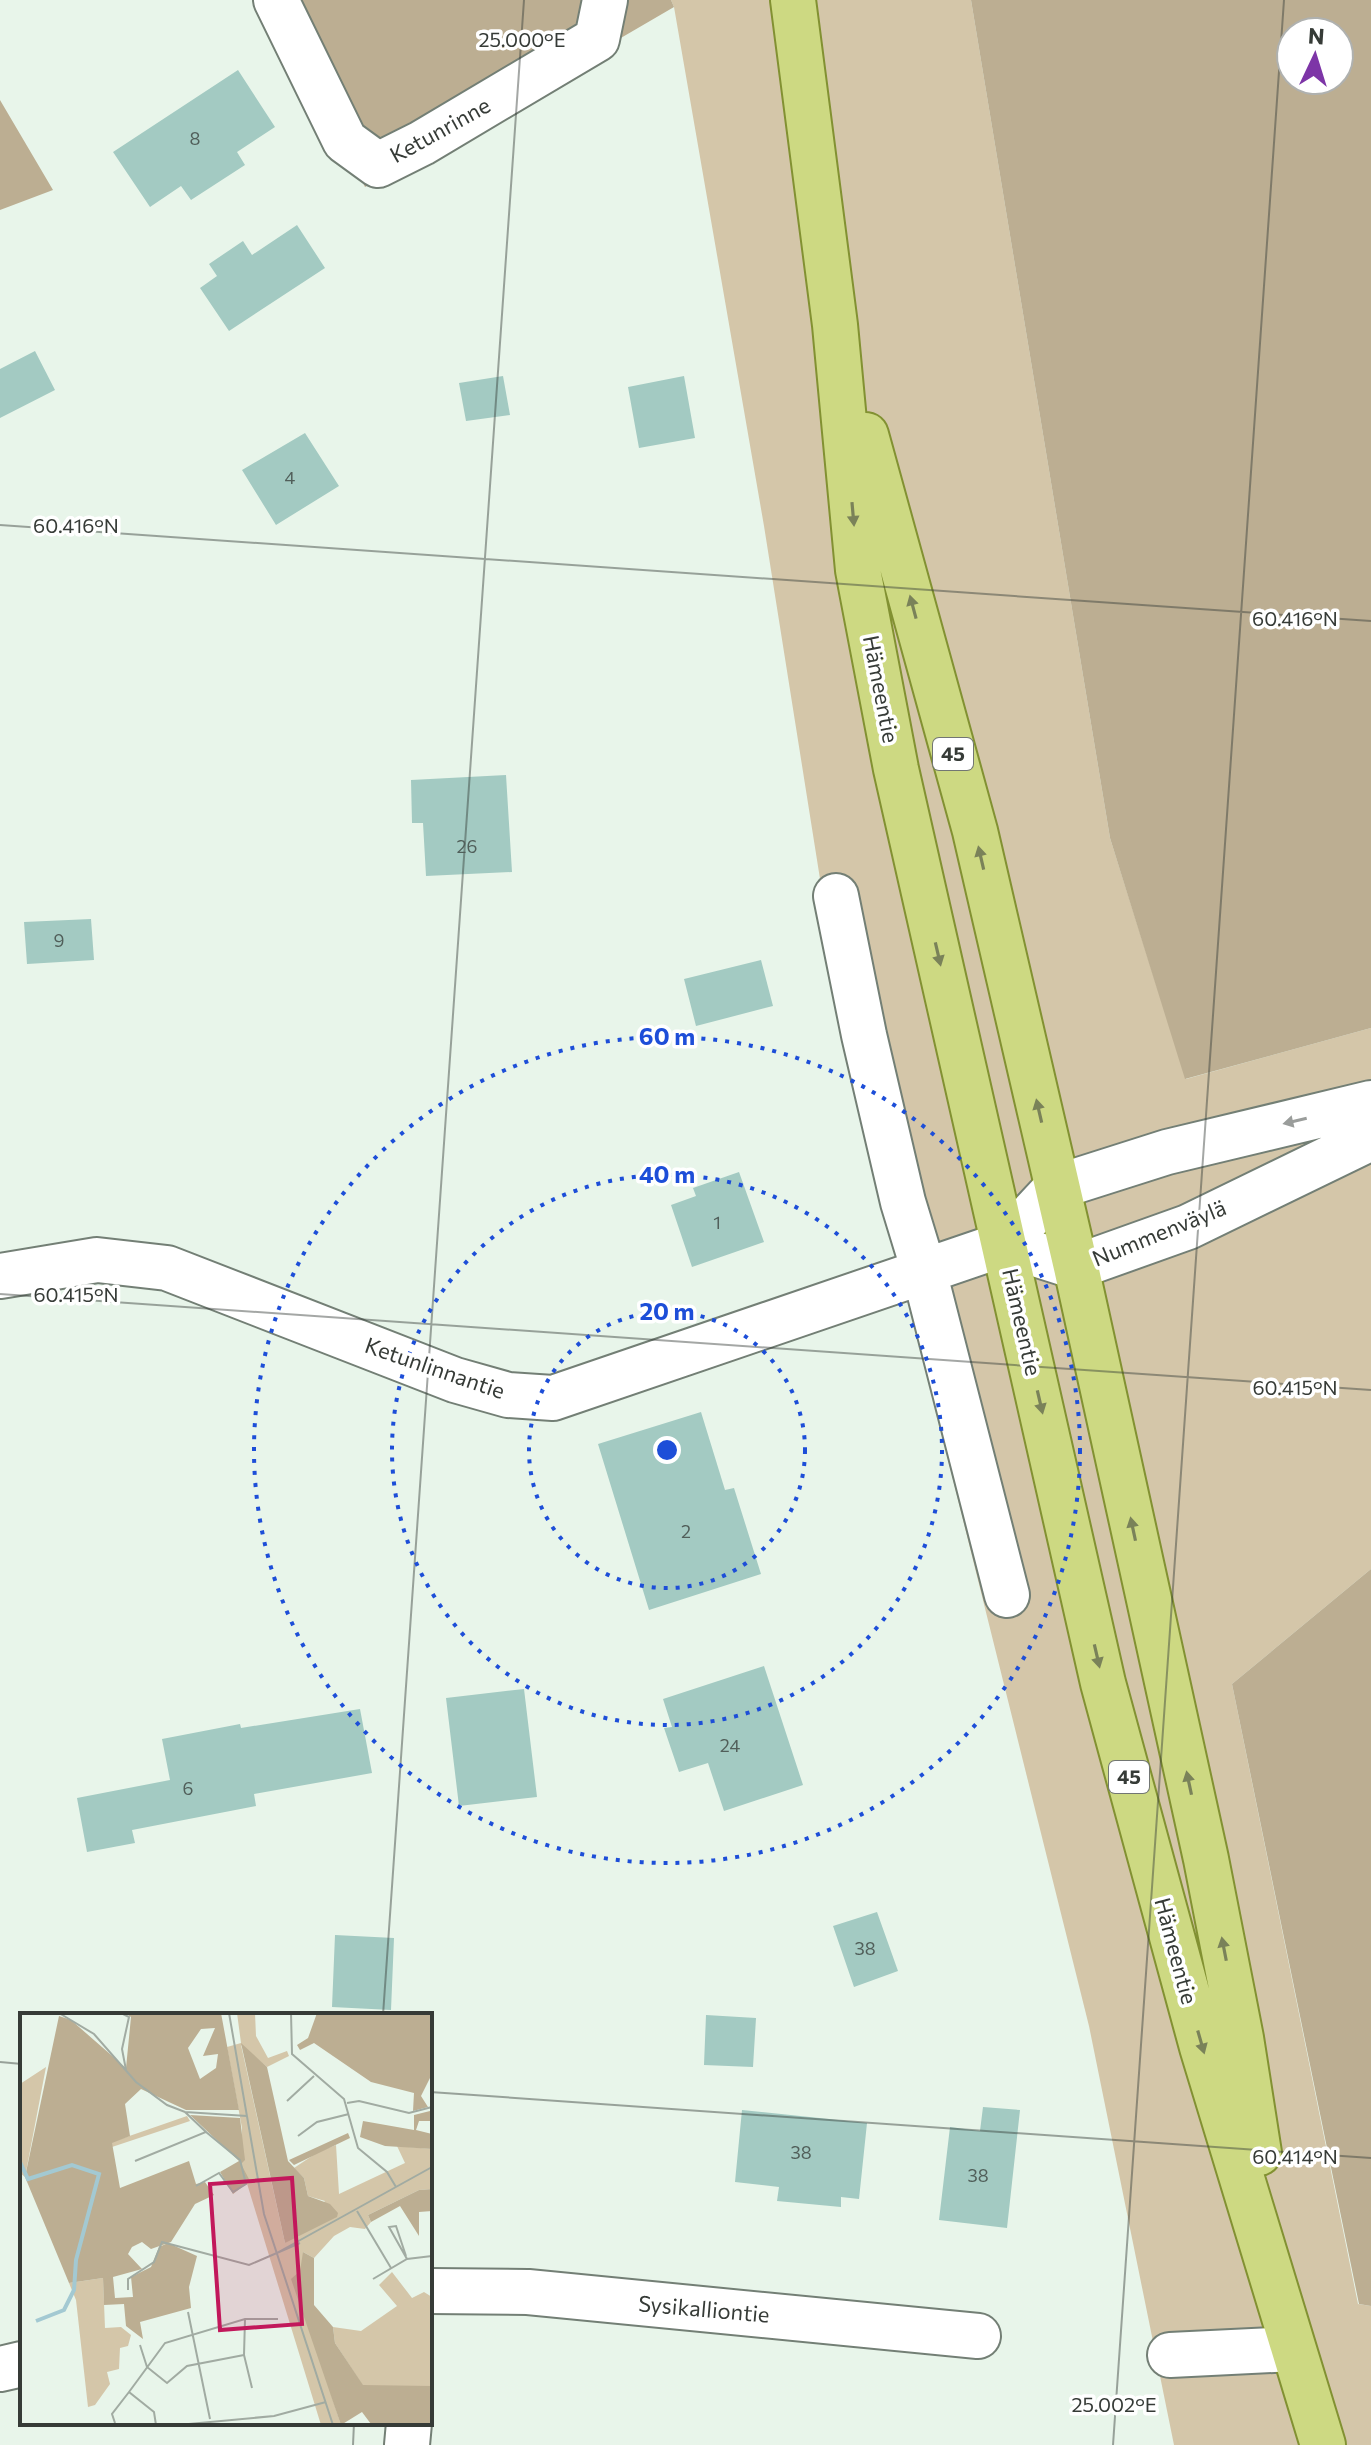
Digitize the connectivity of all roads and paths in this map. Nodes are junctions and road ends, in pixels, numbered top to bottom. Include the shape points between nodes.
1 (276, 0) edge
2 (605, 0) edge
3 (793, 0) edge
4 (835, 325) junction
5 (836, 896) dead end
6 (1371, 1103) edge
7 (1371, 1138) edge
8 (1057, 1187) junction
9 (1004, 1244) junction
10 (1076, 1267) junction
11 (924, 1271) junction
12 (0, 1276) edge
13 (1007, 1595) dead end
14 (432, 2291) edge
15 (1281, 2303) junction
16 (978, 2336) dead end
17 (1170, 2355) dead end
18 (20, 2364) edge
19 (1298, 2364) junction
20 (0, 2369) edge
21 (409, 2425) edge
22 (407, 2445) edge
23 (1315, 2445) edge
24 (1323, 2445) edge

1 - 2 street, Ketunrinne via 345,141 378,165 597,39
3 - 4 main road, Hämeentie / 45
8 -> 4 main road, Hämeentie / 45 via 975,831
4 -> 9 main road, Hämeentie / 45 via 858,570 896,769
5 - 11 street via 903,1202
6 -> 8 street via 1167,1152
7 - 10 street, Nummenväylä via 1188,1227
8 - 9 street
8 - 10 main road, Hämeentie / 45
9 - 10 street, Nummenväylä
9 - 11 street, Ketunlinnantie
9 -> 15 main road, Hämeentie / 45 via 1103,1683 1202,2047
15 -> 10 main road, Hämeentie / 45 via 1241,2038 1209,1874
11 - 12 street, Ketunlinnantie via 553,1398 508,1395 455,1380 167,1268 97,1260
11 - 13 street
14 - 16 street, Sysikalliontie via 528,2292
15 - 19 main road, Hämeentie / 45
17 - 19 street
18 - 20 street
19 - 23 main road, Hämeentie / 45
19 - 24 main road, Hämeentie / 45
21 - 22 street

